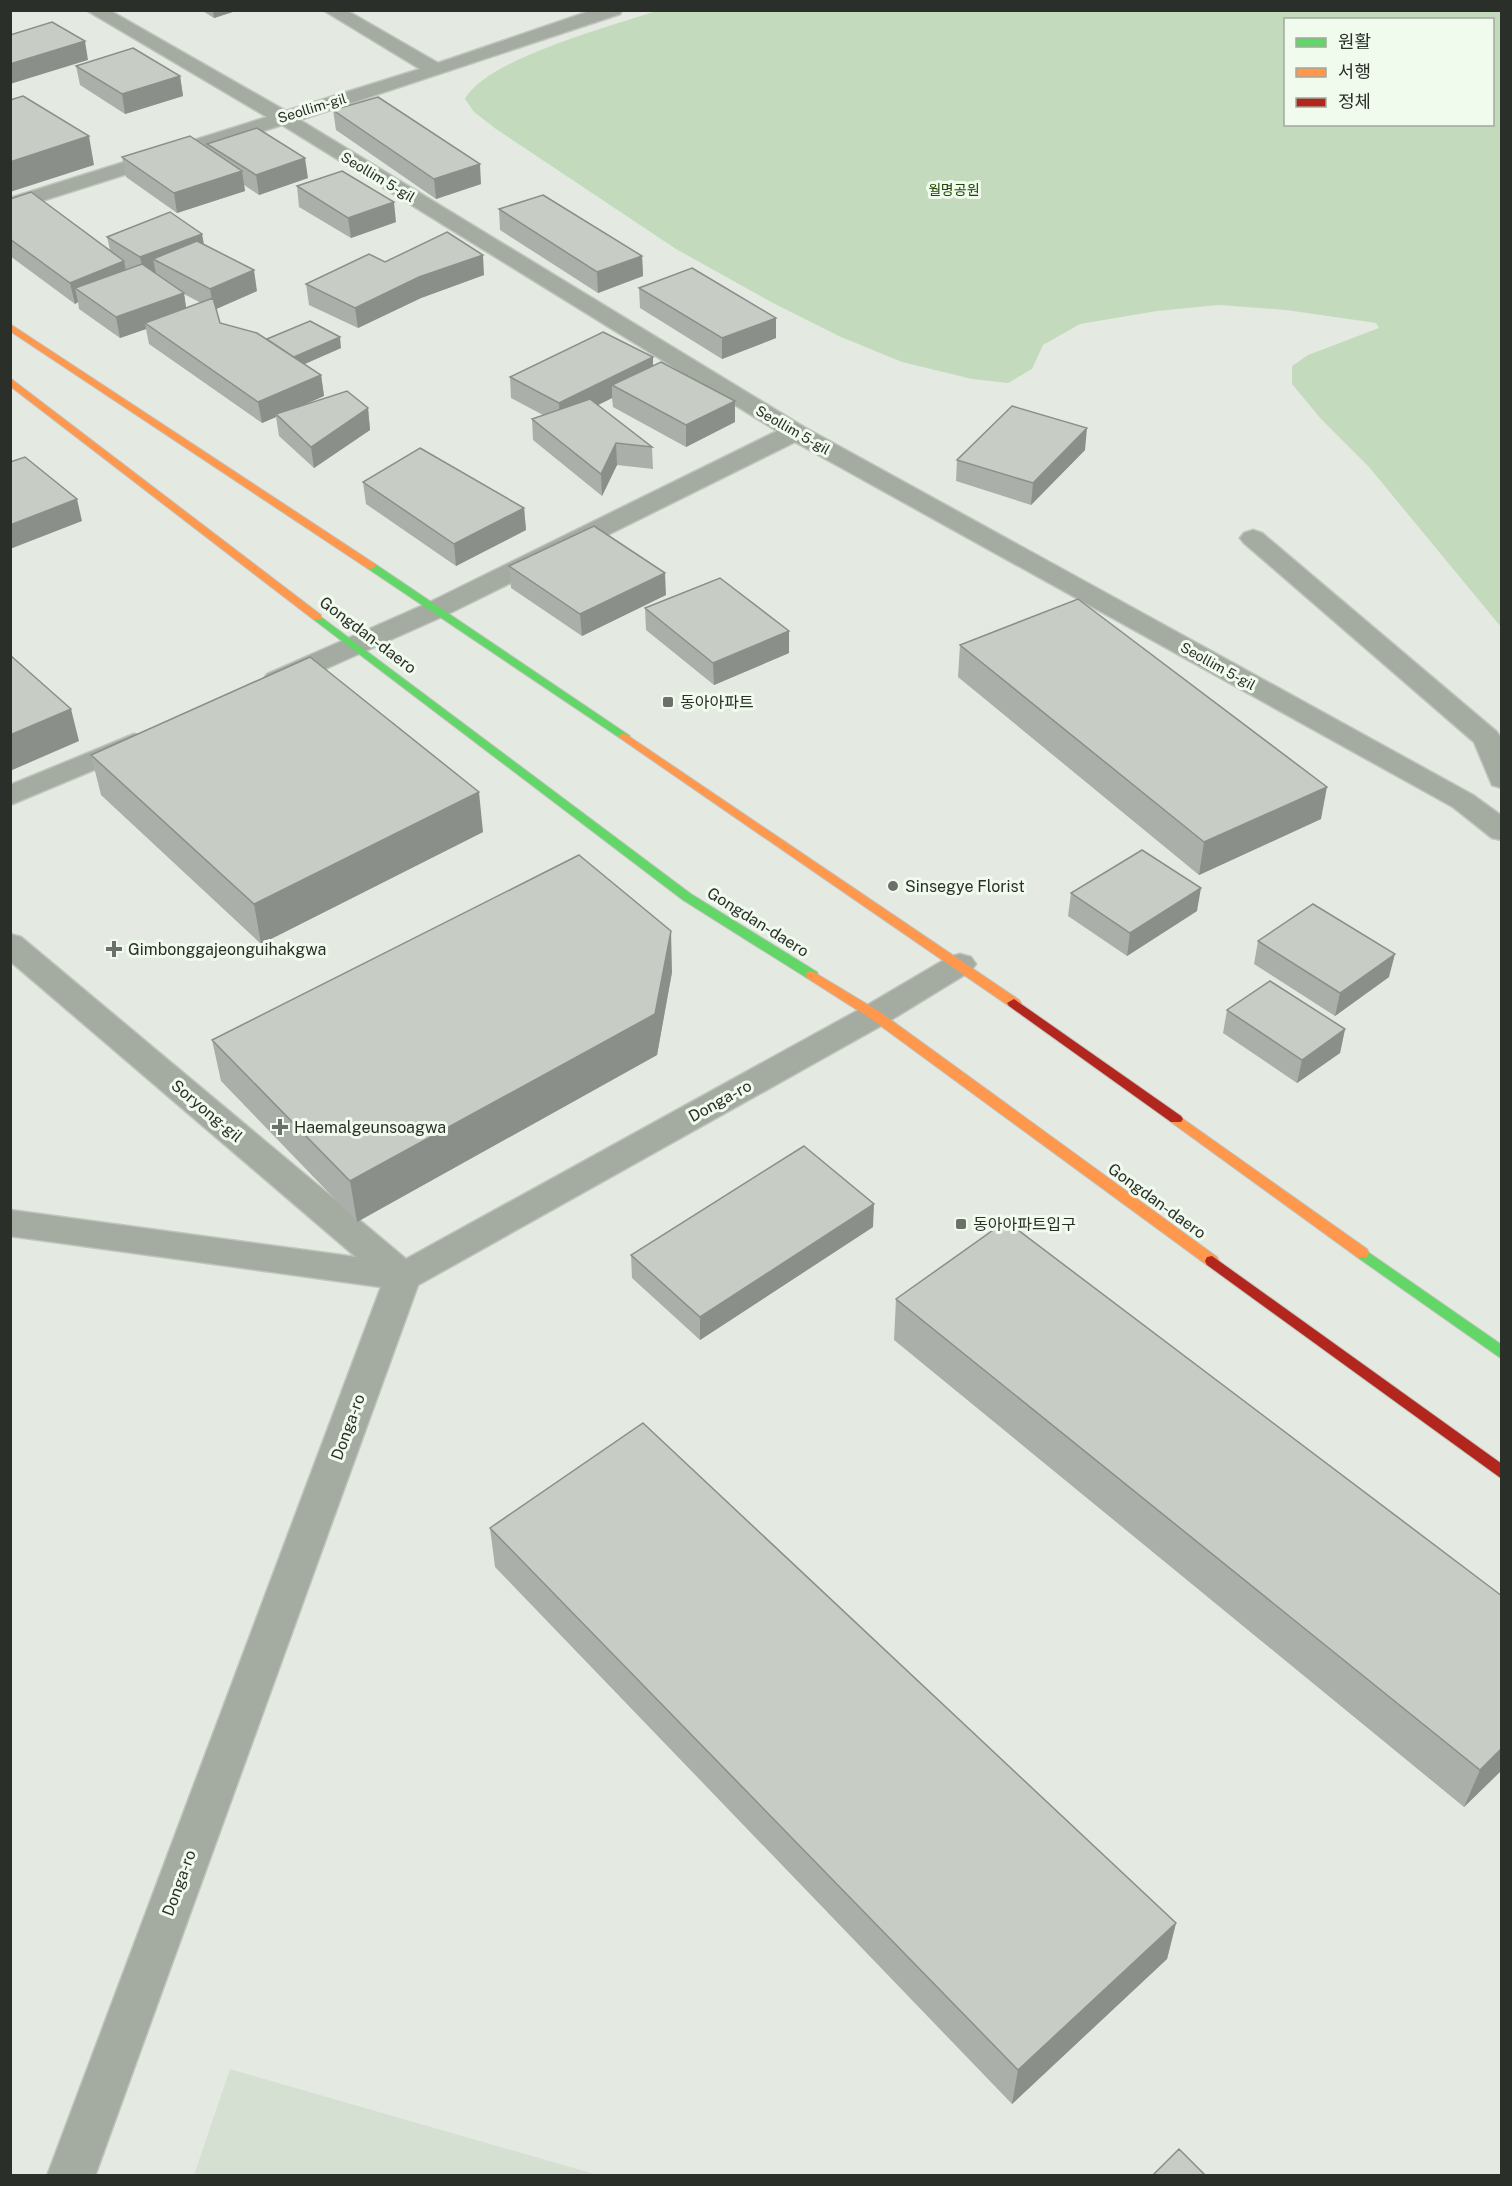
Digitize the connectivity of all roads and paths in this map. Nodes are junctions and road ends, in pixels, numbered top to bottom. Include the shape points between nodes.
1 (95, 10) edge
2 (332, 10) edge
3 (613, 10) edge
4 (436, 70) junction
5 (282, 117) junction
6 (10, 205) edge
7 (10, 327) edge
8 (10, 381) edge
9 (795, 432) junction
10 (1253, 537) dead end
11 (437, 609) junction
12 (356, 646) junction
13 (258, 688) edge
14 (161, 730) edge
15 (1502, 780) edge
16 (10, 796) edge
17 (1502, 831) edge
18 (10, 944) edge
19 (960, 964) junction
20 (875, 1016) junction
21 (10, 1223) edge
22 (403, 1277) junction
23 (1502, 1353) edge
24 (1502, 1473) edge
25 (71, 2175) edge

1 - 5 street, Seollim 5-gil
2 - 4 street
3 - 4 street, Seollim-gil
4 - 5 street, Seollim-gil
5 - 6 street, Seollim-gil
5 - 9 street, Seollim 5-gil
7 - 11 street
8 - 12 street, Gongdan-daero
9 - 11 street
9 - 17 street, Seollim 5-gil via 1463,801
10 - 15 street via 1487,738
11 - 12 street
11 - 19 street
12 - 13 street
12 - 20 street, Gongdan-daero via 687,897
14 - 16 street
18 - 22 street, Soryong-gil
19 - 20 street, Donga-ro
19 - 23 street
20 - 22 street, Donga-ro
20 - 24 street, Gongdan-daero
21 - 22 street
22 - 25 street, Donga-ro

